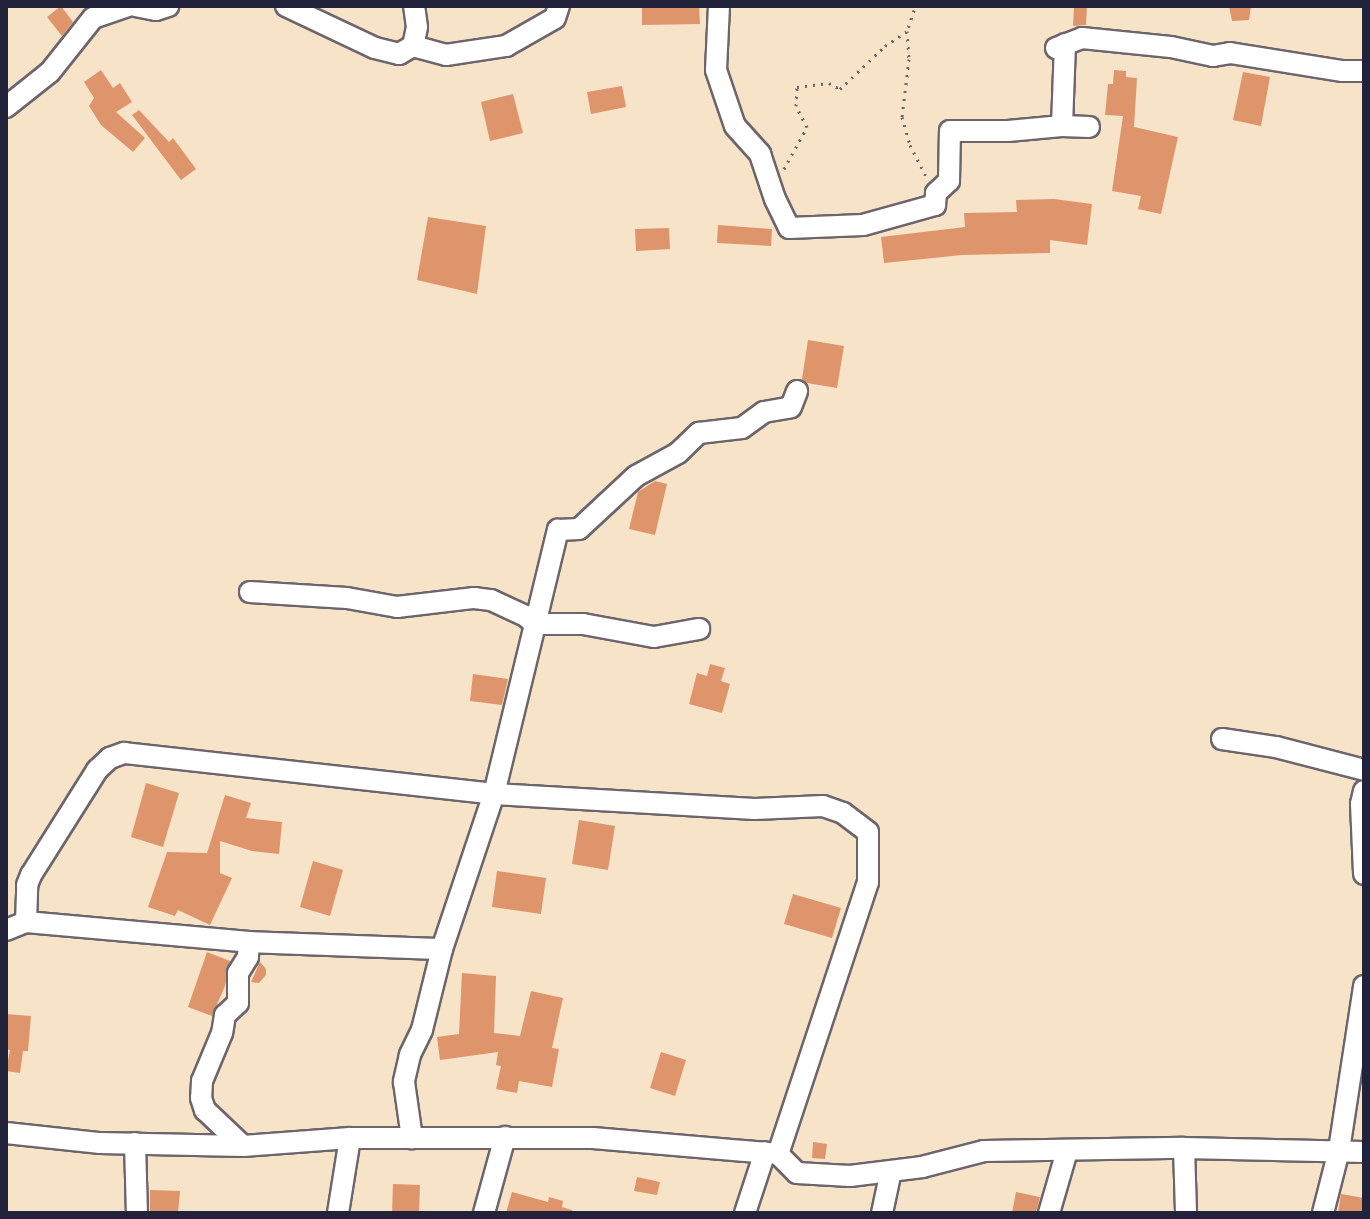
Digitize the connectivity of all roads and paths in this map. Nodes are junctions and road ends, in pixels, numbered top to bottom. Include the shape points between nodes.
1 (128, 6) edge
2 (135, 6) edge
3 (168, 6) edge
4 (286, 6) edge
5 (414, 6) edge
6 (559, 6) edge
7 (719, 6) edge
8 (914, 10) dead end
9 (907, 31) junction
10 (413, 46) junction
11 (1364, 71) edge
12 (6, 107) edge
13 (1062, 126) junction
14 (1089, 127) dead end
15 (783, 170) dead end
16 (936, 193) junction
17 (797, 391) dead end
18 (250, 592) dead end
19 (534, 624) junction
20 (699, 629) dead end
21 (1222, 739) dead end
22 (1364, 770) edge
23 (1364, 791) edge
24 (494, 794) junction
25 (1364, 874) edge
26 (26, 922) junction
27 (6, 930) edge
28 (249, 942) junction
29 (442, 949) junction
30 (1364, 986) edge
31 (6, 1133) edge
32 (505, 1137) junction
33 (350, 1138) junction
34 (412, 1138) junction
35 (135, 1143) junction
36 (243, 1146) junction
37 (1184, 1148) junction
38 (1339, 1150) junction
39 (1067, 1151) junction
40 (1364, 1152) edge
41 (772, 1153) junction
42 (891, 1171) junction
43 (137, 1213) edge
44 (338, 1213) edge
45 (484, 1213) edge
46 (745, 1213) edge
47 (882, 1213) edge
48 (1049, 1213) edge
49 (1186, 1213) edge
50 (1323, 1213) edge

1 - 12 street via 93,18 50,72
2 - 3 street
4 - 10 street via 375,48 399,54
5 - 10 street
6 - 10 street via 555,18 506,46 446,55
7 - 16 street via 720,85 735,126 760,154 789,228 863,225 935,205
8 - 9 path
9 - 15 path via 840,89 829,83 797,87 796,106 807,127
9 - 16 path via 902,117 910,145
11 - 13 street via 1082,38 1061,46
13 - 14 street
13 - 16 street via 950,131 949,181
17 - 19 street via 791,407 764,412 742,428 699,433 678,453 636,476 579,529 558,530
18 - 19 street via 397,607 474,598 491,600
19 - 20 street via 583,624 654,637
19 - 24 street
21 - 22 street
23 - 25 street
24 - 26 street via 124,753 97,770 31,875
24 - 29 street
24 - 41 street via 755,809 823,806 868,832 868,882
26 - 27 street
26 - 28 street
28 - 29 street
28 - 36 street via 248,957 238,973 238,1003 225,1015 201,1098 205,1110
29 - 34 street via 404,1082
30 - 38 street
31 - 35 street
32 - 34 street
32 - 41 street via 593,1138
32 - 45 street
33 - 34 street
33 - 36 street
33 - 44 street
35 - 36 street
35 - 43 street
37 - 38 street
37 - 39 street
37 - 49 street
38 - 40 street
38 - 50 street
39 - 42 street via 984,1151
39 - 48 street
41 - 42 street via 797,1173 850,1176
41 - 46 street
42 - 47 street

